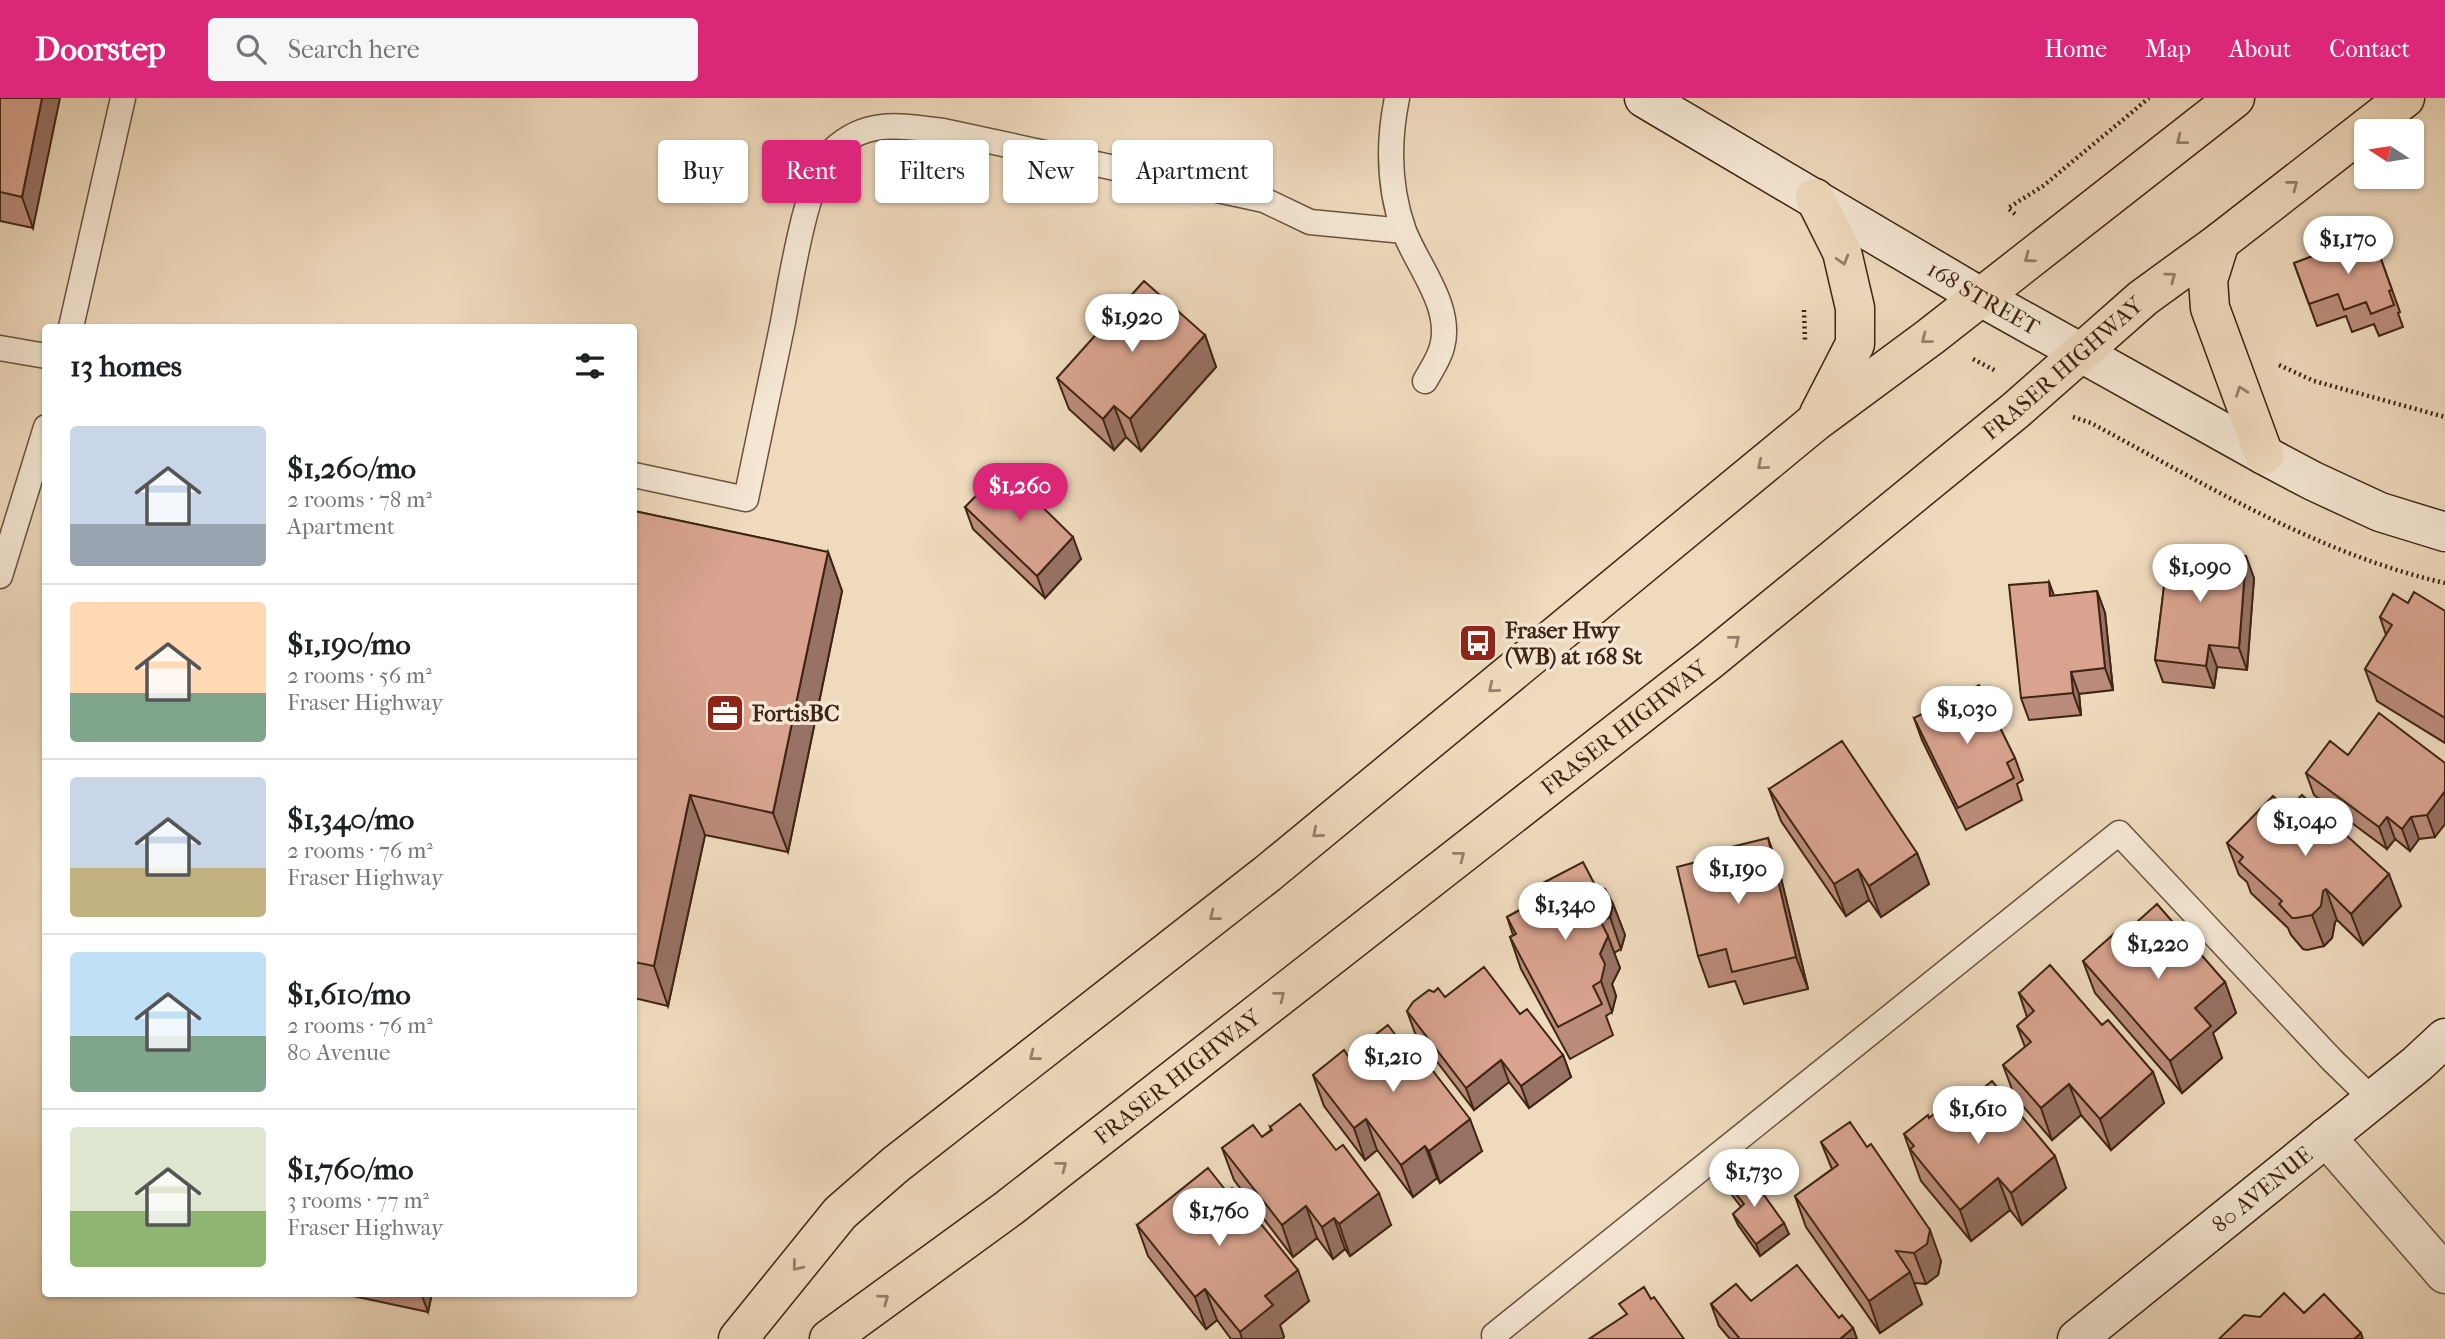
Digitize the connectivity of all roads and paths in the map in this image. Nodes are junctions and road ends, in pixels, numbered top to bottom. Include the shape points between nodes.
1 (123, 98) edge
2 (1397, 98) edge
3 (1644, 98) edge
4 (2149, 98) edge
5 (2235, 98) edge
6 (2405, 98) edge
7 (1815, 198) junction
8 (2017, 217) dead end
9 (1404, 231) junction
10 (2220, 242) junction
11 (1979, 296) junction
12 (72, 324) edge
13 (1930, 337) junction
14 (0, 348) edge
15 (2081, 353) junction
16 (42, 355) edge
17 (2272, 359) dead end
18 (1425, 381) dead end
19 (2053, 398) junction
20 (2445, 417) edge
21 (1815, 422) junction
22 (42, 440) edge
23 (2264, 455) junction
24 (637, 476) edge
25 (2445, 533) edge
26 (0, 576) edge
27 (2445, 583) edge
28 (2445, 1038) edge
29 (2373, 1100) junction
30 (2326, 1137) junction
31 (2445, 1274) edge
32 (1491, 1337) edge
33 (738, 1339) edge
34 (828, 1339) edge
35 (2077, 1339) edge

1 - 12 lane
2 - 9 lane via 1391,164
3 - 7 main road, 168 STREET
4 - 8 path via 2043,186 2008,208
5 -> 11 main road
10 -> 6 main road, FRASER HIGHWAY
7 - 11 main road, 168 STREET
7 -> 21 main road via 1842,252 1855,308 1855,344
9 - 18 lane via 1442,317 1442,347
9 - 24 lane via 1310,222 1265,200 943,131 893,124 872,128 832,151 818,174 804,220 746,499
15 -> 10 main road, FRASER HIGHWAY via 2143,298
23 -> 10 main road via 2210,308 2208,280
11 - 13 main road
11 - 15 main road, 168 STREET
13 - 19 path
13 -> 21 main road
14 - 16 lane
15 - 19 main road, FRASER HIGHWAY
15 - 23 main road, 168 STREET
17 - 20 path via 2314,381
19 - 27 path via 2071,417 2091,423 2278,523 2338,550
34 -> 19 main road, FRASER HIGHWAY via 1009,1208
21 -> 33 main road via 1267,874 895,1165 840,1213
22 - 26 lane
23 - 25 main road, 168 STREET via 2380,512
28 - 29 main road, 80 AVENUE
29 - 30 main road, 80 AVENUE
29 - 32 lane via 2119,833
30 - 31 main road
30 - 35 main road, 80 AVENUE

